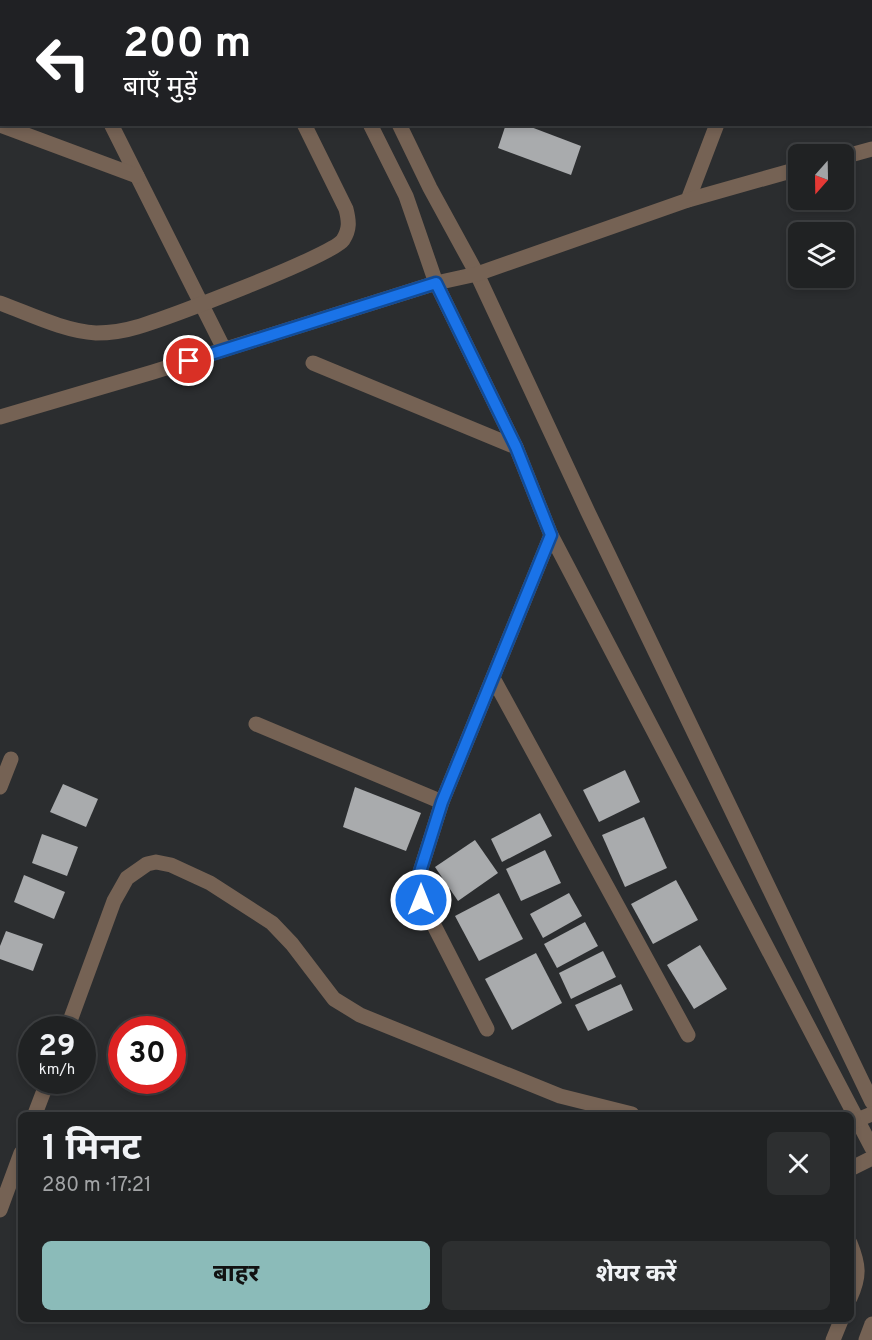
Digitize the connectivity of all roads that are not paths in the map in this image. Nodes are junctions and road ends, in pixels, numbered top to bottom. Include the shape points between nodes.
1 (3, 126) edge
2 (112, 126) edge
3 (305, 126) edge
4 (371, 126) edge
5 (400, 126) edge
6 (716, 126) edge
7 (872, 149) edge
8 (854, 154) edge
9 (788, 172) edge
10 (137, 176) junction
11 (688, 200) junction
12 (477, 274) junction
13 (436, 283) junction
14 (0, 303) edge
15 (201, 305) junction
16 (224, 349) junction
17 (313, 363) dead end
18 (0, 417) edge
19 (516, 447) junction
20 (551, 535) junction
21 (493, 678) junction
22 (256, 724) dead end
23 (11, 759) dead end
24 (0, 787) edge
25 (442, 802) junction
26 (72, 1016) edge
27 (487, 1029) dead end
28 (688, 1035) dead end
29 (43, 1094) edge
30 (872, 1102) edge
31 (36, 1112) edge
32 (624, 1112) edge
33 (849, 1112) edge
34 (872, 1113) edge
35 (854, 1122) edge
36 (872, 1148) edge
37 (872, 1158) edge
38 (18, 1161) edge
39 (854, 1167) edge
40 (0, 1210) edge
41 (854, 1254) edge
42 (854, 1288) edge
43 (840, 1322) edge
44 (872, 1324) edge
45 (833, 1340) edge
46 (866, 1340) edge

1 - 10 street
2 - 10 street
3 - 15 street via 346,209 350,224 342,241 321,254
4 - 13 street via 406,196
5 - 12 street
6 - 11 street
7 - 8 street
9 - 11 street
10 - 15 street
11 - 12 street
12 - 13 street
12 - 30 street
13 - 16 street
13 - 19 street
14 - 15 street via 95,333 136,327
15 - 16 street
16 - 18 street
17 - 19 street
19 - 20 street
20 - 21 street
20 - 33 street
21 - 25 street
21 - 28 street
22 - 25 street
23 - 24 street
25 - 27 street via 419,875 421,900
26 - 32 street via 114,901 127,878 156,862 210,883 272,923 334,999 360,1015 560,1096
29 - 31 street
34 - 35 street
35 - 36 street
37 - 39 street
38 - 40 street
41 - 42 street via 858,1265
43 - 45 street
44 - 46 street

